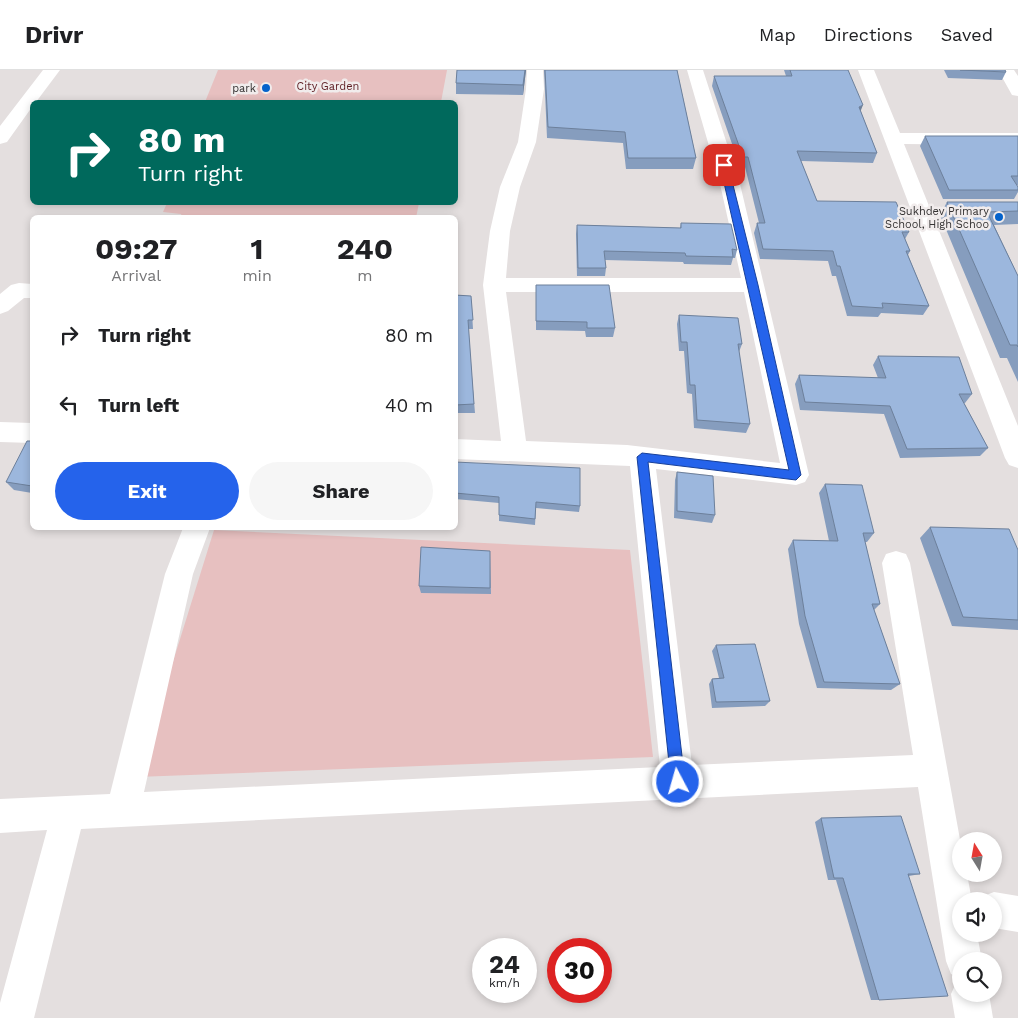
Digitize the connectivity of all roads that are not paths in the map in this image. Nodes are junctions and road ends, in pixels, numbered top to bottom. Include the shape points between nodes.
1 (52, 70) edge
2 (535, 70) edge
3 (696, 70) edge
4 (866, 70) edge
5 (1006, 70) edge
6 (1018, 91) edge
7 (0, 138) edge
8 (892, 138) junction
9 (1018, 139) edge
10 (494, 285) junction
11 (753, 285) junction
12 (30, 291) edge
13 (0, 306) edge
14 (0, 432) edge
15 (30, 433) edge
16 (458, 449) edge
17 (515, 451) junction
18 (642, 457) junction
19 (1018, 458) edge
20 (195, 530) edge
21 (896, 563) dead end
22 (930, 770) junction
23 (678, 782) junction
24 (123, 810) junction
25 (68, 813) junction
26 (0, 816) edge
27 (955, 892) edge
28 (1002, 911) edge
29 (1018, 914) edge
30 (971, 1002) edge
31 (15, 1018) edge
32 (974, 1018) edge

1 - 7 street
2 - 10 street via 527,142 510,187
3 - 11 street via 730,184
4 - 8 street
5 - 6 street
8 - 9 street
8 - 19 street via 929,207
10 - 11 street
10 - 17 street
11 - 18 street via 796,475
12 - 13 street via 18,290
14 - 15 street
16 - 17 street
17 - 18 street
18 - 23 street
20 - 24 street via 179,574
21 - 22 street
22 - 23 street
22 - 27 street
23 - 24 street
24 - 25 street
25 - 26 street
25 - 31 street
28 - 29 street
30 - 32 street

